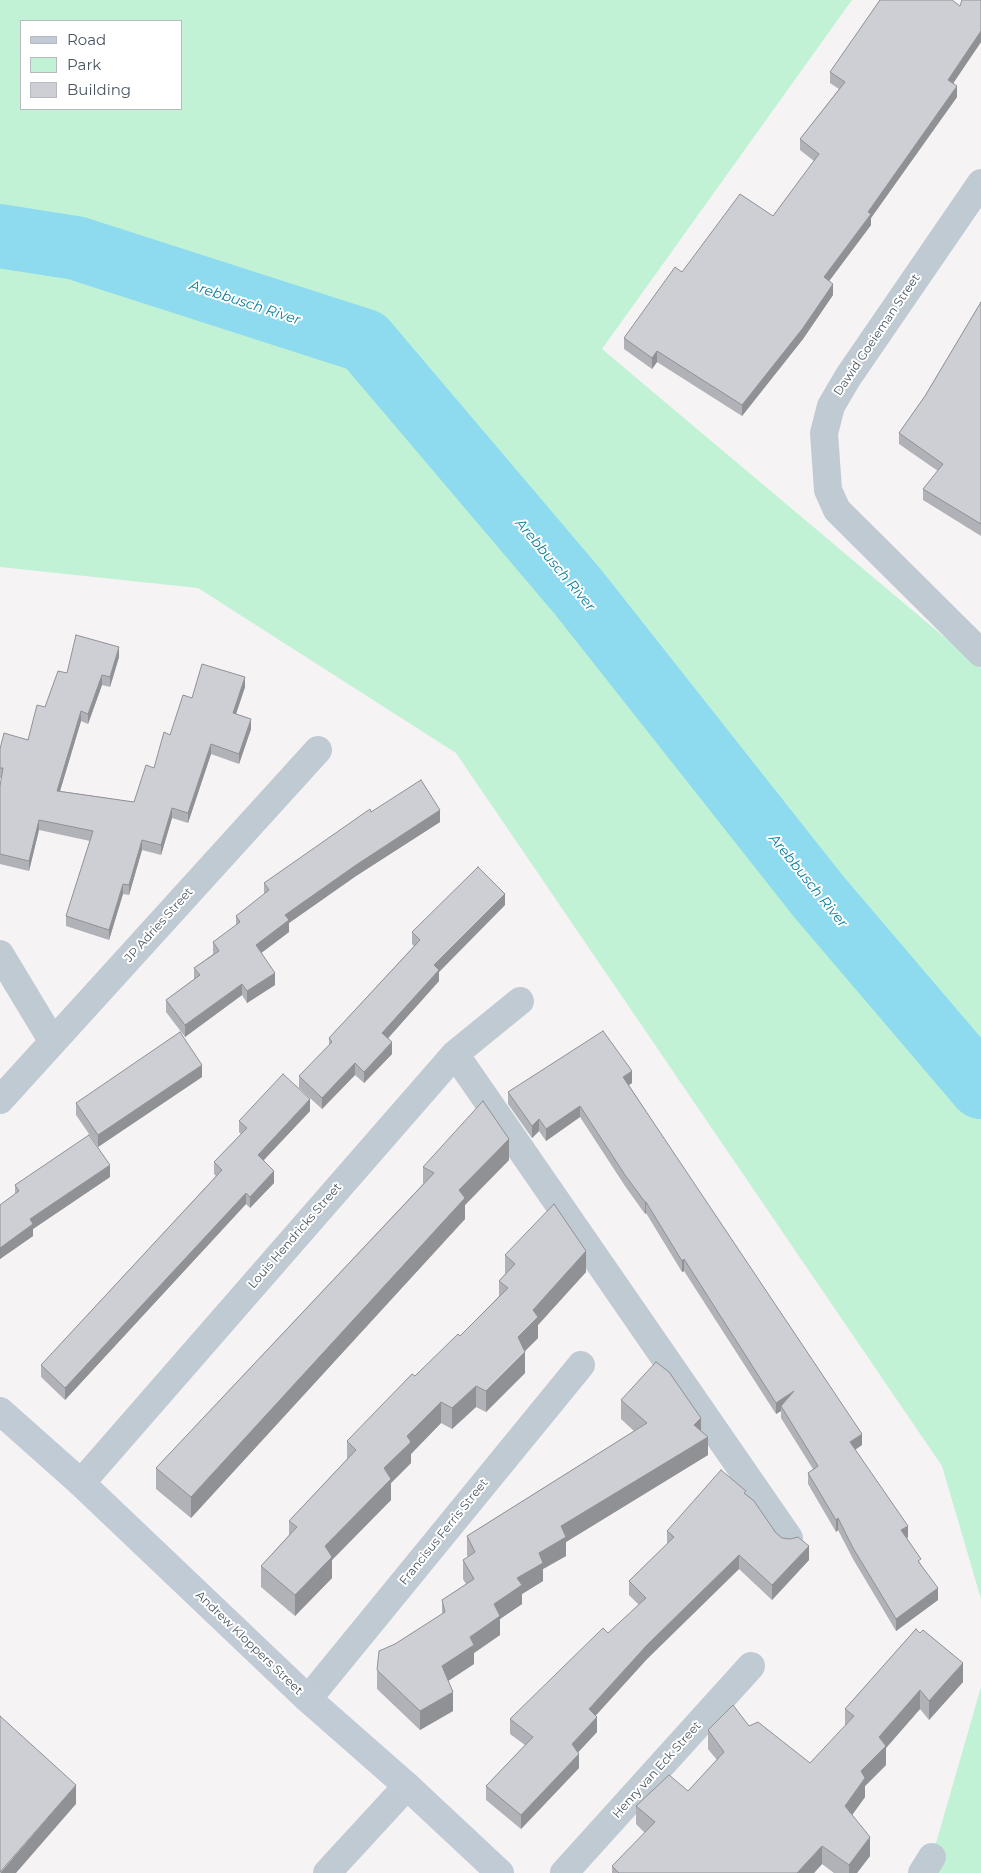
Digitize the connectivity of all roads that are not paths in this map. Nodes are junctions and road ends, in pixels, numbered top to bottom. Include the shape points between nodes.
1 (981, 183) edge
2 (981, 653) edge
3 (318, 750) dead end
4 (0, 954) edge
5 (520, 1001) dead end
6 (53, 1042) junction
7 (455, 1054) junction
8 (0, 1100) edge
9 (581, 1365) dead end
10 (0, 1411) edge
11 (81, 1483) junction
12 (789, 1538) edge
13 (750, 1666) dead end
14 (308, 1699) junction
15 (407, 1786) junction
16 (327, 1873) edge
17 (500, 1873) edge
18 (564, 1873) edge

1 - 2 street, Dawid Goeieman Street via 848,377 831,406 824,433 828,490 837,510
3 - 6 street, JP Adries Street
4 - 6 street
5 - 7 street, Louis Hendricks Street
6 - 8 street, JP Adries Street
7 - 11 street, Louis Hendricks Street
7 - 12 street
9 - 14 street, Francisus Ferris Street
10 - 11 street, Andrew Kloppers Street
11 - 14 street, Andrew Kloppers Street
13 - 18 street, Henry van Eck Street
14 - 15 street, Andrew Kloppers Street
15 - 16 street
15 - 17 street, Andrew Kloppers Street

